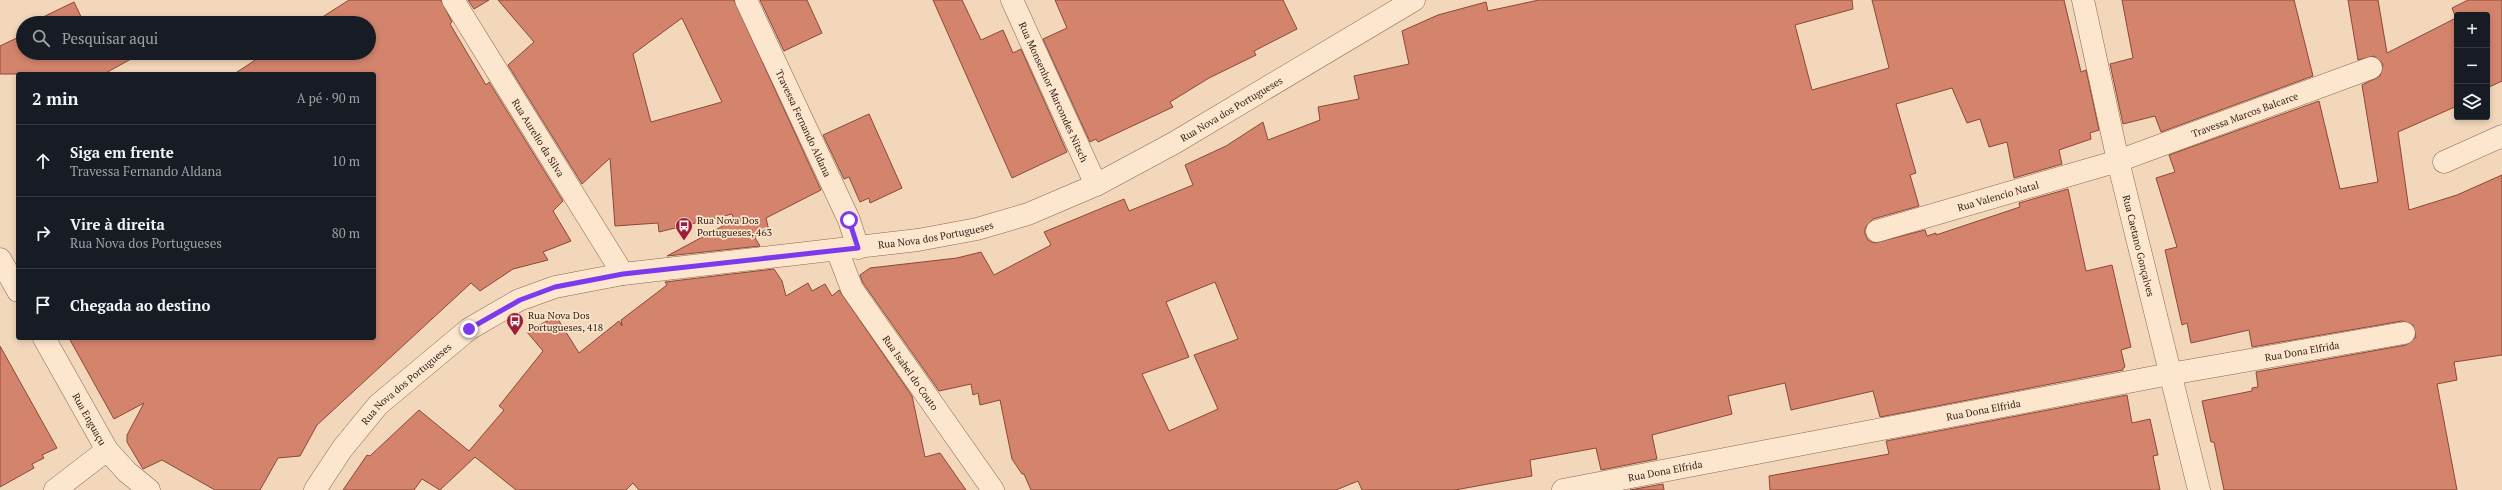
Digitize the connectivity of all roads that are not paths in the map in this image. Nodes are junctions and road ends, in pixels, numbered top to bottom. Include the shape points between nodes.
1 (453, 0) edge
2 (746, 0) edge
3 (1012, 0) edge
4 (1414, 0) edge
5 (2083, 0) edge
6 (2371, 68) dead end
7 (2502, 136) edge
8 (2118, 161) junction
9 (2444, 162) dead end
10 (1096, 185) junction
11 (1877, 231) dead end
12 (858, 248) junction
13 (837, 250) junction
14 (0, 259) edge
15 (623, 274) junction
16 (16, 287) edge
17 (2404, 333) dead end
18 (45, 340) edge
19 (2170, 374) junction
20 (107, 450) junction
21 (55, 490) edge
22 (149, 490) edge
23 (315, 490) edge
24 (993, 490) edge
25 (1563, 490) edge
26 (2199, 490) edge

1 - 15 street, Rua Aurelio da Silva
2 - 12 street, Travessa Fernando Aldana via 849,220
3 - 10 street, Rua Monsenhor Marcondes Nitsch
4 - 10 street, Rua Nova dos Portugueses via 1174,143
5 - 8 street, Rua Caetano Gonçalves
6 - 8 street, Travessa Marcos Balcarce
7 - 9 street
8 - 11 street, Rua Valencio Natal
8 - 19 street, Rua Caetano Gonçalves
10 - 12 street, Rua Nova dos Portugueses via 1028,214 977,229
12 - 13 street, Rua Nova dos Portugueses
13 - 15 street, Rua Nova dos Portugueses
13 - 24 street, Rua Isabel do Couto via 852,289
14 - 16 street
15 - 23 street, Rua Nova dos Portugueses via 555,287 534,294 469,329 378,405 342,449
17 - 19 street, Rua Dona Elfrida
18 - 20 street, Rua Enguaçu
19 - 25 street, Rua Dona Elfrida
19 - 26 street, Rua Caetano Gonçalves
20 - 21 street
20 - 22 street, Rua Enguaçu via 127,472

